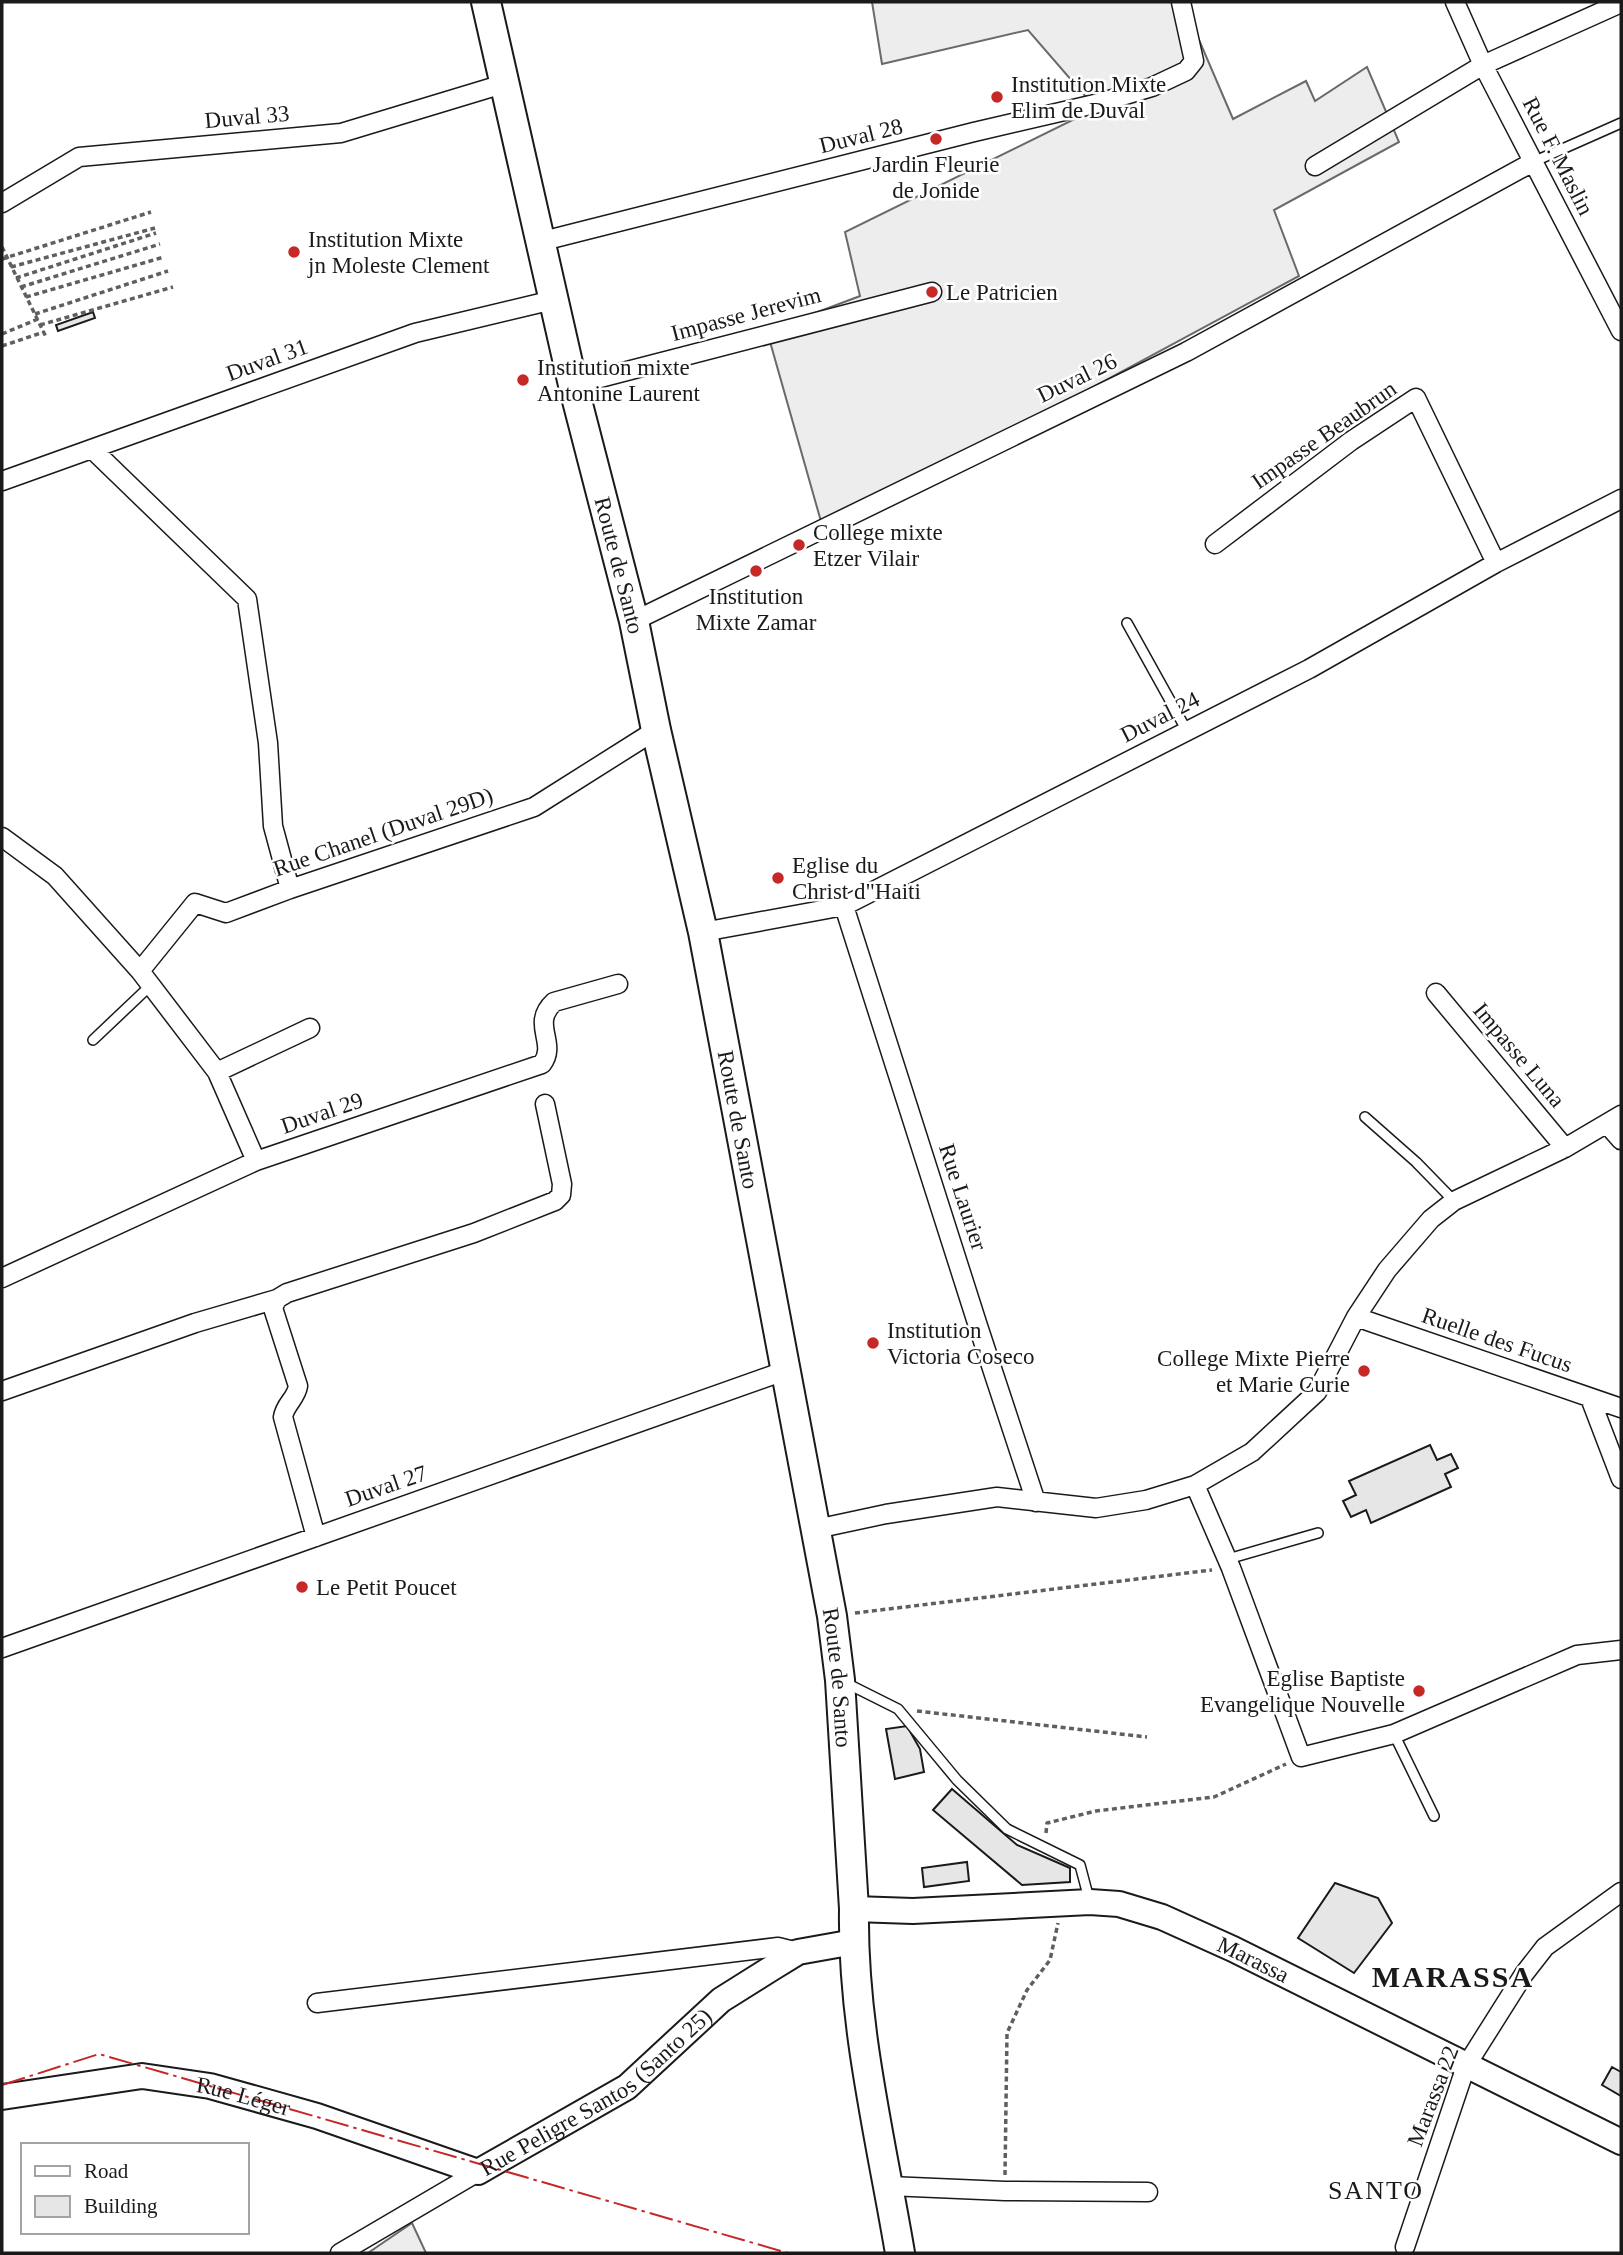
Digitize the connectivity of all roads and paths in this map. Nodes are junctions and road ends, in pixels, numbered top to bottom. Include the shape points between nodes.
1 (486, 2) edge
2 (1181, 2) edge
3 (1455, 2) edge
4 (1621, 3) edge
5 (1483, 65) junction
6 (503, 84) junction
7 (1621, 123) edge
8 (1533, 162) junction
9 (1315, 166) dead end
10 (2, 202) edge
11 (151, 212) dead end
12 (539, 242) junction
13 (160, 244) dead end
14 (2, 249) edge
15 (164, 257) dead end
16 (4, 258) edge
17 (11, 267) junction
18 (168, 271) dead end
19 (16, 278) junction
20 (21, 287) junction
21 (173, 287) dead end
22 (932, 292) dead end
23 (26, 297) junction
24 (553, 300) junction
25 (36, 317) junction
26 (40, 325) junction
27 (1621, 331) edge
28 (44, 332) junction
29 (2, 334) edge
30 (46, 337) dead end
31 (2, 346) edge
32 (573, 385) junction
33 (92, 449) junction
34 (2, 481) edge
35 (1621, 499) edge
36 (1215, 544) dead end
37 (1496, 563) junction
38 (634, 621) junction
39 (1127, 622) dead end
40 (656, 730) junction
41 (1187, 731) junction
42 (2, 837) edge
43 (290, 889) junction
44 (844, 906) junction
45 (703, 932) junction
46 (146, 978) junction
47 (618, 984) dead end
48 (1436, 993) dead end
49 (310, 1028) dead end
50 (93, 1040) dead end
51 (217, 1072) junction
52 (545, 1104) dead end
53 (1365, 1117) dead end
54 (1614, 1119) edge
55 (1621, 1140) edge
56 (1565, 1148) junction
57 (256, 1161) junction
58 (1454, 1201) junction
59 (3, 1276) edge
60 (277, 1299) junction
61 (1356, 1317) junction
62 (787, 1370) junction
63 (2, 1391) edge
64 (1590, 1398) junction
65 (1621, 1408) edge
66 (1621, 1479) edge
67 (1195, 1485) junction
68 (1037, 1502) junction
69 (816, 1529) junction
70 (1318, 1533) dead end
71 (316, 1537) junction
72 (1230, 1564) junction
73 (832, 1616) junction
74 (2, 1648) edge
75 (1621, 1650) edge
76 (840, 1680) junction
77 (898, 1709) junction
78 (1394, 1734) junction
79 (1147, 1737) dead end
80 (1301, 1757) junction
81 (1434, 1816) dead end
82 (1044, 1848) junction
83 (1621, 1892) edge
84 (1090, 1902) junction
85 (1062, 1903) junction
86 (854, 1909) junction
87 (854, 1942) junction
88 (798, 1952) junction
89 (317, 2003) dead end
90 (1466, 2066) junction
91 (2, 2097) edge
92 (1621, 2142) edge
93 (478, 2172) junction
94 (888, 2186) junction
95 (1005, 2191) junction
96 (1148, 2192) dead end
97 (1405, 2247) dead end
98 (340, 2253) edge
99 (900, 2253) edge

1 - 6 main road, Route de Santo
2 - 12 street, Duval 28 via 1194,61 1191,67 1152,87
3 - 5 street, Rue F. Maslin
4 - 5 street
5 - 8 street, Rue F. Maslin
5 - 9 street
6 - 10 street, Duval 33 via 341,132 79,157
6 - 12 main road, Route de Santo
7 - 8 lane
8 - 27 street, Rue F. Maslin
8 - 38 street, Duval 26 via 1186,352
11 - 16 path
12 - 24 main road, Route de Santo
13 - 20 path
14 - 16 path
15 - 23 path
16 - 17 path
17 - 19 path
17 - 19 path via 156,231
18 - 25 path
19 - 20 path
20 - 23 path
21 - 26 path
22 - 32 street, Impasse Jerevim
23 - 25 path
24 - 32 main road, Route de Santo
24 - 33 street, Duval 31 via 415,333
25 - 26 path
25 - 29 path
26 - 28 path
28 - 30 path
28 - 31 path
32 - 38 main road, Route de Santo
33 - 34 street, Duval 31
33 - 43 street via 247,599 268,743 273,826
35 - 37 street, Duval 24
36 - 37 street, Impasse Beaubrun via 1416,398
37 - 41 street, Duval 24 via 1309,669
38 - 40 main road, Route de Santo
39 - 41 lane
40 - 43 street, Rue Chanel (Duval 29D) via 534,807
40 - 45 main road, Route de Santo
41 - 44 street, Duval 24
42 - 46 street via 55,876
43 - 46 street, Rue Chanel (Duval 29D) via 226,913 195,903
44 - 45 street, Duval 24
44 - 68 street, Rue Laurier
45 - 62 main road, Route de Santo
46 - 50 lane
46 - 51 street
47 - 57 street, Duval 29 via 547,1008 543,1016 548,1054 542,1064
48 - 56 street, Impasse Luna
49 - 51 street
51 - 57 street
52 - 60 street via 562,1184 555,1201
53 - 58 lane
54 - 55 street
54 - 56 street
56 - 58 street
57 - 59 street, Duval 29
58 - 61 street via 1431,1219 1387,1270
60 - 63 street
60 - 71 street via 273,1308 298,1386 283,1417
61 - 64 street, Ruelle des Fucus
61 - 67 street via 1317,1392 1252,1452
62 - 69 main road, Route de Santo
62 - 71 street, Duval 27
64 - 65 street, Ruelle des Fucus
64 - 66 street
67 - 68 street via 1146,1500 1096,1508
67 - 72 street
68 - 69 street via 997,1497
69 - 73 main road, Route de Santo
70 - 72 lane
71 - 74 street, Duval 27
72 - 73 path
72 - 80 street
73 - 76 main road, Route de Santo
75 - 78 street via 1577,1656
76 - 77 lane
76 - 86 main road, Route de Santo
77 - 79 path
77 - 82 lane via 957,1780 1007,1829
78 - 80 street
78 - 81 lane
80 - 82 path via 1214,1797 1096,1811 1047,1823
82 - 84 lane via 1080,1865
83 - 90 street, Marassa 22 via 1545,1947
84 - 85 street, Marassa
84 - 90 street, Marassa via 1119,1904 1162,1917
85 - 86 street, Marassa
85 - 95 path via 1050,1960 1027,1990 1006,2033
86 - 87 main road, Route de Santo
87 - 88 street, Rue Peligre Santos (Santo 25)
87 - 94 main road, Route de Santo via 866,2055
88 - 89 street via 778,1947
88 - 93 street, Rue Peligre Santos (Santo 25) via 721,2000 627,2087
90 - 92 street, Marassa
90 - 97 street, Marassa 22
91 - 93 street, Rue Léger via 142,2076 210,2086 317,2116
93 - 98 street, Rue Peligre Santos (Santo 25)
94 - 95 street
94 - 99 main road, Route de Santo
95 - 96 street

